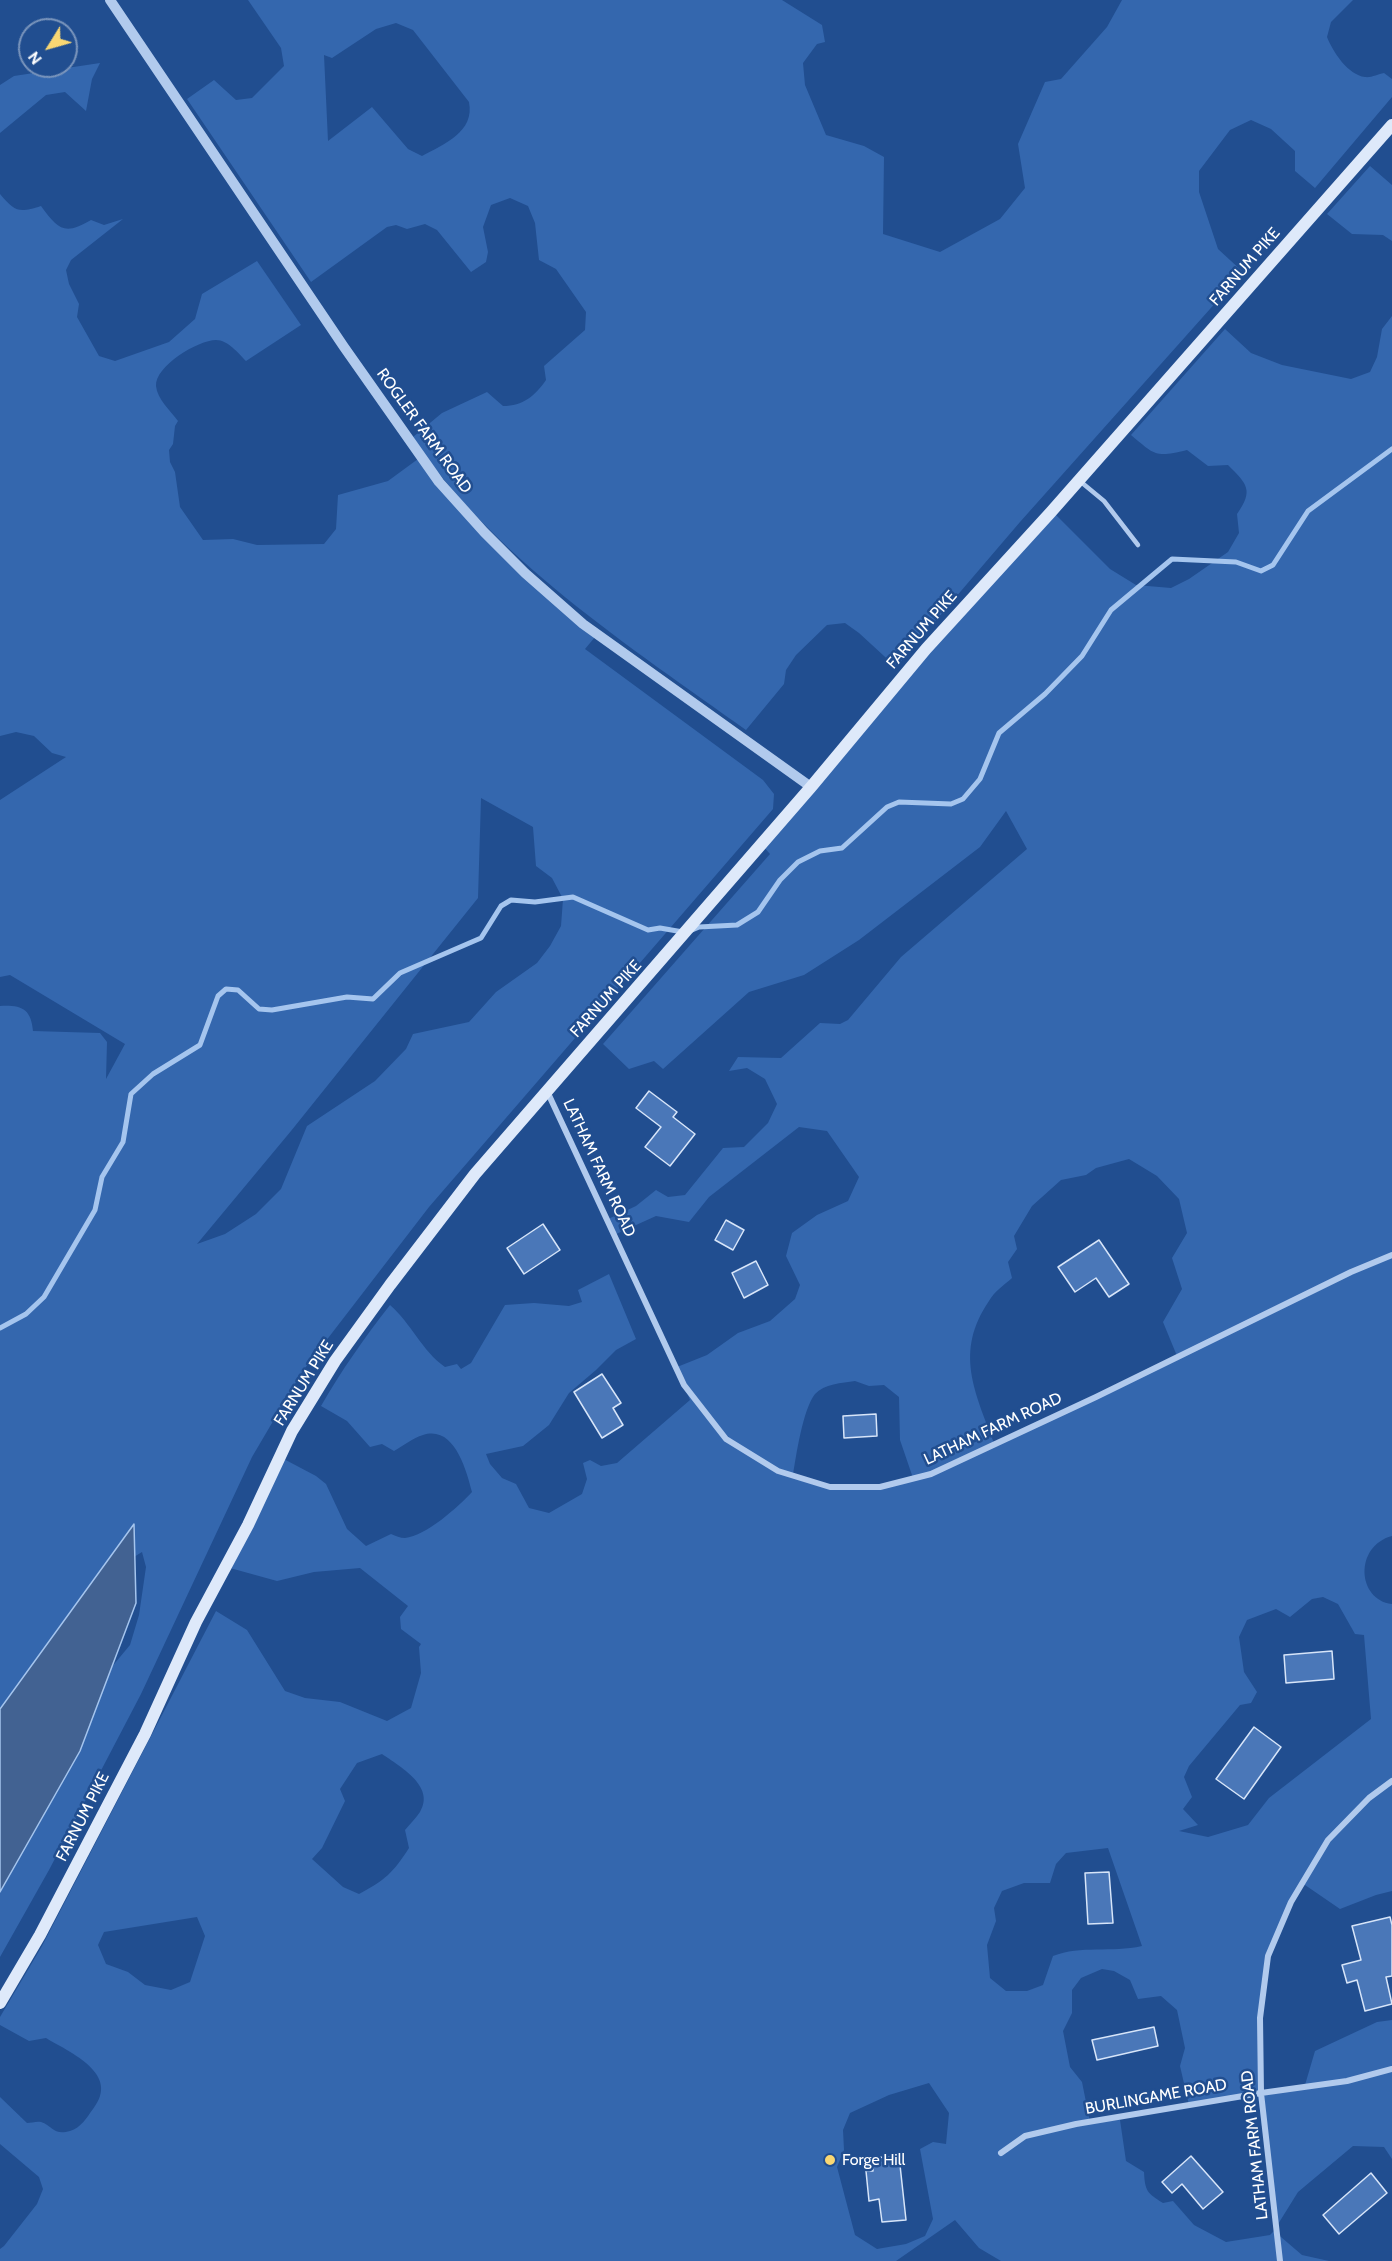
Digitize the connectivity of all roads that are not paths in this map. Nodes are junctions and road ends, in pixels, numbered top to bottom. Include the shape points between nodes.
1 (110, 0) edge
2 (1392, 125) edge
3 (1079, 480) junction
4 (1138, 545) dead end
5 (811, 787) junction
6 (546, 1090) junction
7 (1392, 1255) edge
8 (1392, 1781) edge
9 (0, 2003) edge
10 (1392, 2069) edge
11 (1261, 2093) junction
12 (1001, 2153) dead end
13 (1280, 2261) edge

1 - 5 street, ROGLER FARM ROAD via 344,347 446,490 525,573 584,624
2 - 3 main road, FARNUM PIKE
3 - 4 lane via 1104,501
3 - 5 main road, FARNUM PIKE via 926,649
5 - 6 main road, FARNUM PIKE
6 - 7 street, LATHAM FARM ROAD via 684,1385 726,1439 778,1471 830,1487 880,1487 931,1474
6 - 9 main road, FARNUM PIKE via 390,1285 335,1361 292,1431 140,1744
8 - 11 street, LATHAM FARM ROAD via 1369,1798 1328,1840 1291,1902 1268,1956 1260,2018
10 - 11 street, BURLINGAME ROAD via 1347,2081
11 - 12 street, BURLINGAME ROAD via 1076,2124 1025,2136
11 - 13 street, LATHAM FARM ROAD

